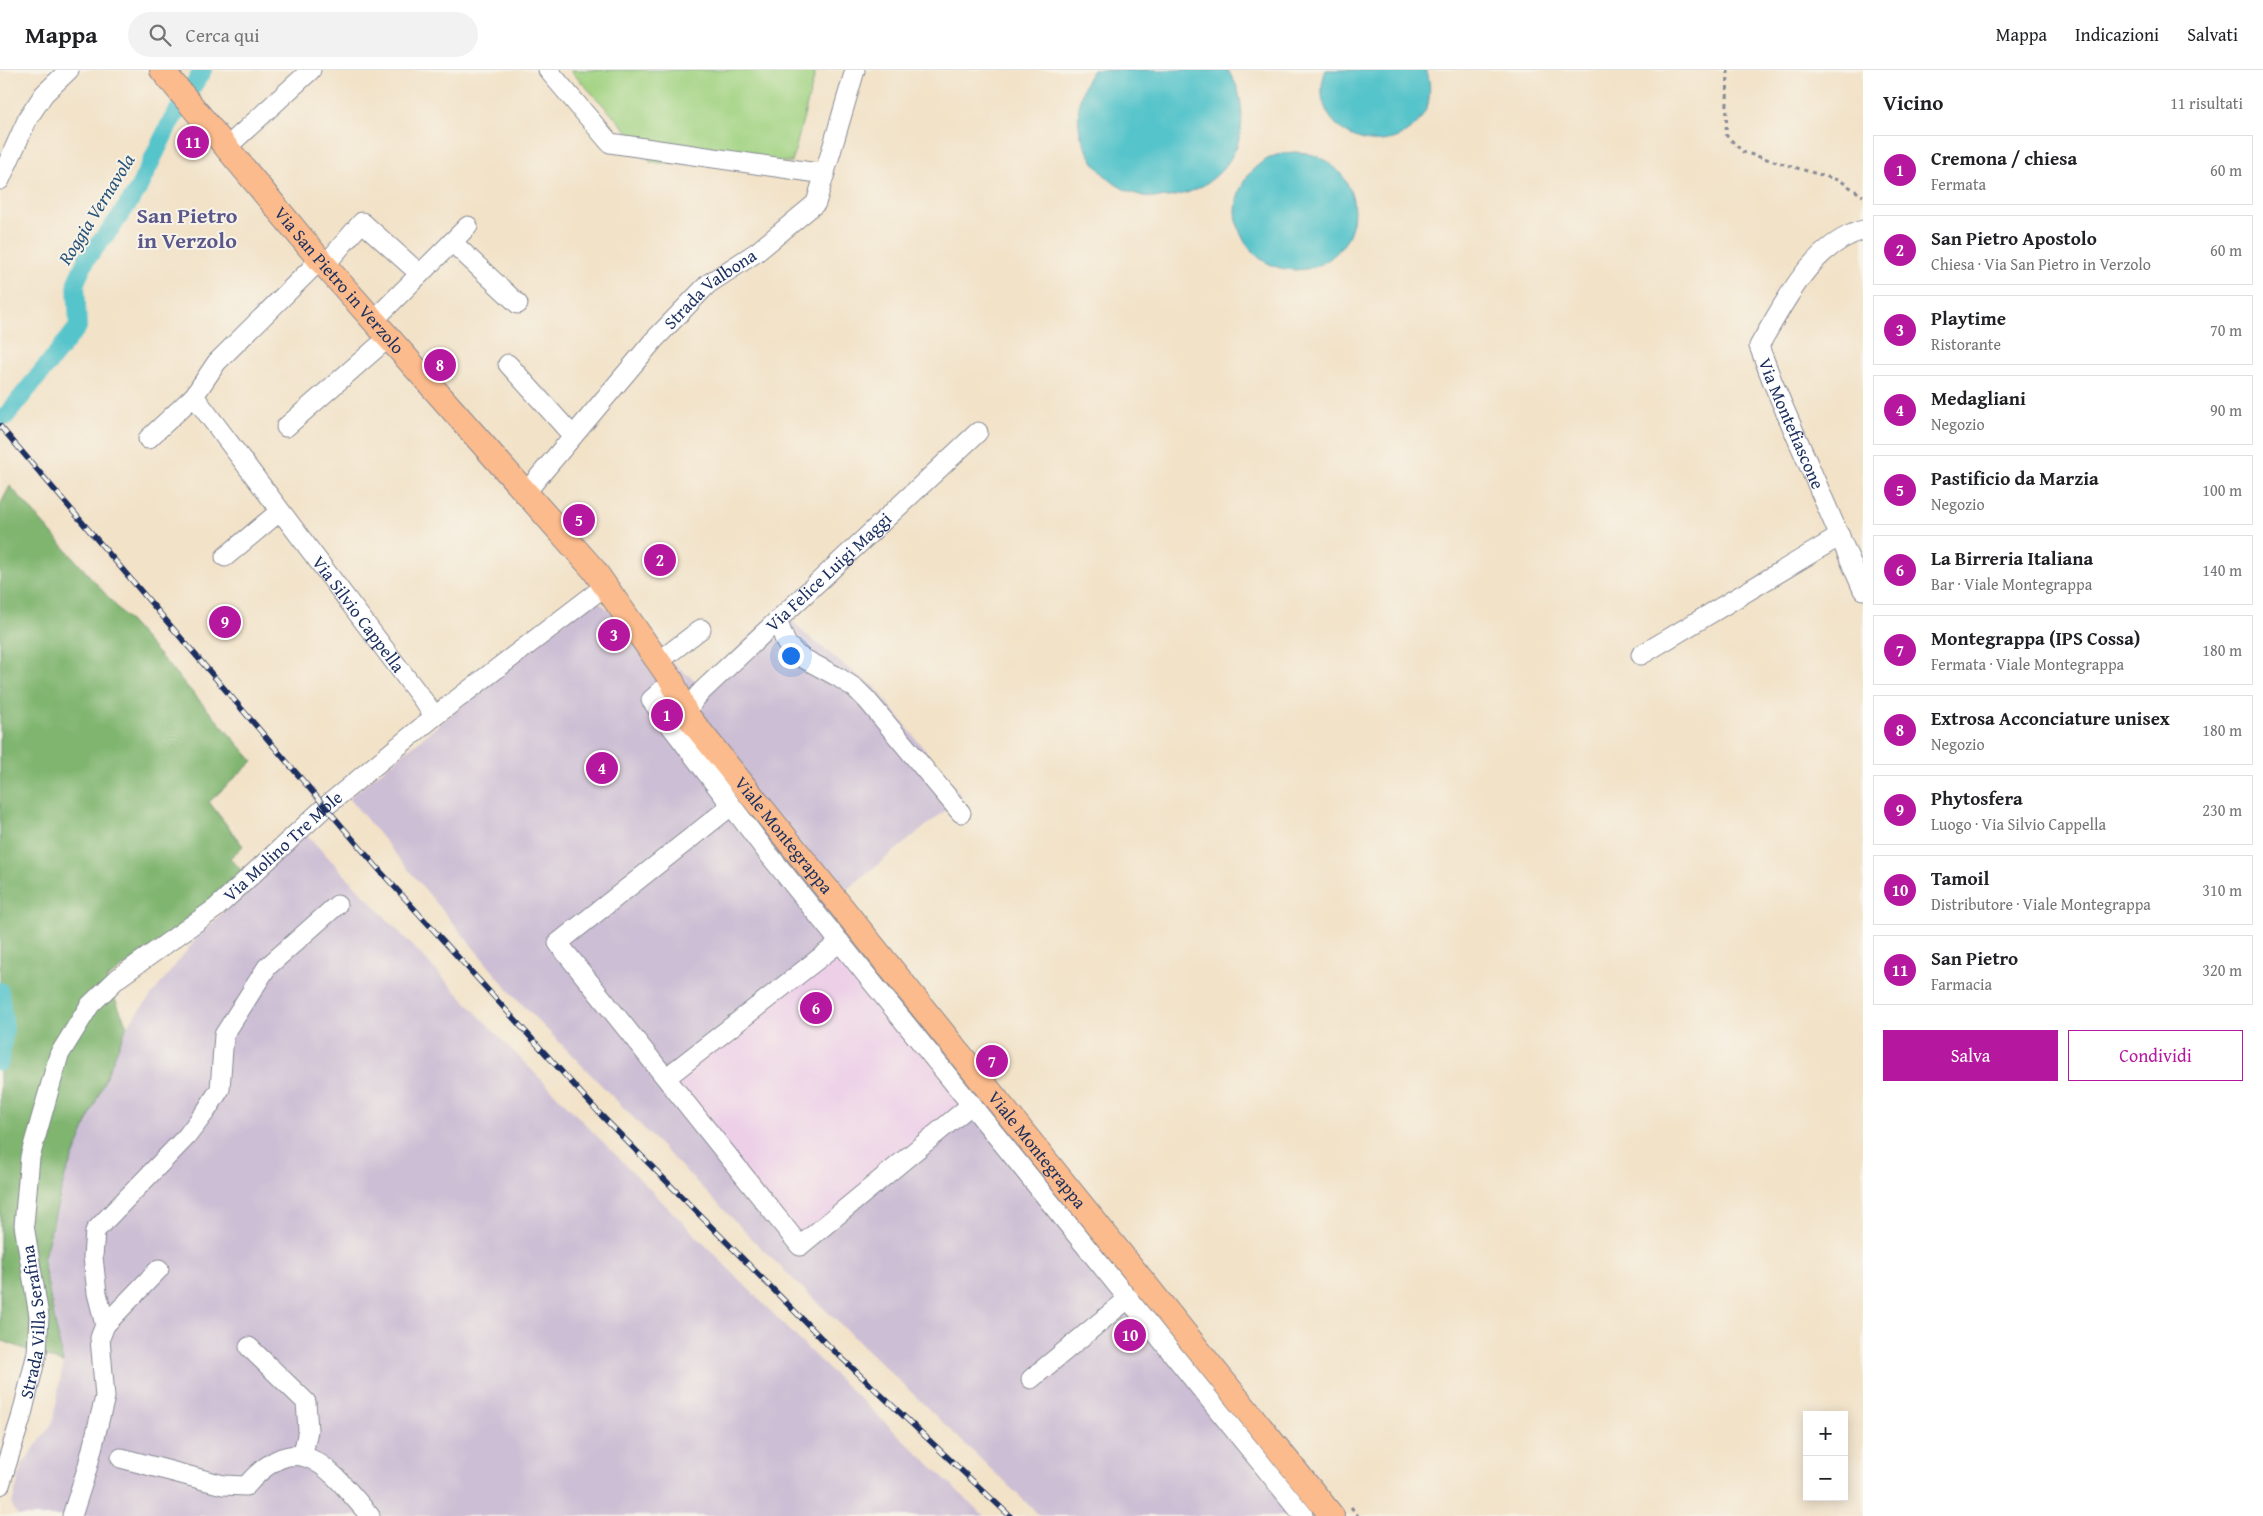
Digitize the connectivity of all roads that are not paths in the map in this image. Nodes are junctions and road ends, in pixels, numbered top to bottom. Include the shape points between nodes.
1 (69, 70) edge
2 (311, 70) edge
3 (548, 70) edge
4 (856, 70) edge
5 (165, 73) edge
6 (227, 147) junction
7 (825, 174) junction
8 (0, 180) edge
9 (468, 226) dead end
10 (1863, 230) edge
11 (452, 242) junction
12 (323, 262) junction
13 (420, 274) junction
14 (518, 304) dead end
15 (381, 328) junction
16 (508, 364) dead end
17 (194, 396) junction
18 (286, 427) dead end
19 (978, 432) dead end
20 (573, 436) junction
21 (148, 439) dead end
22 (526, 492) junction
23 (280, 511) junction
24 (1840, 536) junction
25 (225, 557) dead end
26 (605, 586) junction
27 (1863, 590) edge
28 (777, 620) junction
29 (701, 629) dead end
30 (1641, 654) dead end
31 (665, 671) junction
32 (686, 714) junction
33 (435, 716) junction
34 (731, 806) junction
35 (961, 813) dead end
36 (337, 905) dead end
37 (840, 942) junction
38 (667, 1077) junction
39 (972, 1104) junction
40 (30, 1157) joint
41 (1080, 1221) junction
42 (159, 1269) dead end
43 (1129, 1298) junction
44 (105, 1325) junction
45 (248, 1347) dead end
46 (1030, 1379) dead end
47 (304, 1454) junction
48 (121, 1458) dead end
49 (0, 1485) edge
50 (1303, 1514) dead end
51 (72, 1516) edge
52 (370, 1516) edge
53 (1332, 1516) edge

1 - 8 street via 44,94 28,118
2 - 6 street
3 - 7 street via 610,143
4 - 7 street, Strada Valbona
5 - 6 main road, Via San Pietro in Verzolo
6 - 12 main road, Via San Pietro in Verzolo
7 - 20 street, Strada Valbona via 816,203 757,252 708,284 654,340
9 - 11 street
10 - 24 street, Via Montefiascone via 1846,235 1813,262 1786,300 1760,346 1772,383
11 - 13 street
11 - 14 street
12 - 13 street via 362,222
12 - 15 main road, Via San Pietro in Verzolo
12 - 17 street via 217,362
13 - 15 street
15 - 18 street
15 - 22 main road, Via San Pietro in Verzolo
16 - 20 street
17 - 21 street
17 - 23 street, Via Silvio Cappella
19 - 28 street, Via Felice Luigi Maggi
20 - 22 street, Strada Valbona
22 - 26 main road, Via San Pietro in Verzolo
23 - 25 street
23 - 33 street, Via Silvio Cappella
24 - 27 street, Via Montefiascone
24 - 30 street
26 - 31 main road, Via San Pietro in Verzolo
26 - 33 street, Via Molino Tre Mole
28 - 32 street, Via Felice Luigi Maggi via 702,691
28 - 35 street via 786,643 797,655 838,676 867,700
29 - 31 street
31 - 32 main road, Via San Pietro in Verzolo
31 - 34 street via 651,700
32 - 41 main road, Viale Montegrappa
33 - 40 street, Via Molino Tre Mole via 325,807 216,908 118,978 90,1005 59,1055
34 - 37 street
34 - 38 street, Viale Montegrappa via 558,943
36 - 44 street via 267,967 224,1035 220,1089 206,1111 95,1231 93,1257
37 - 38 street
37 - 39 street
38 - 39 street, Viale Montegrappa via 800,1246
39 - 41 street
40 - 49 street, Strada Villa Serafina via 24,1225 39,1316 36,1353 21,1418
41 - 43 street
41 - 53 main road, Viale Montegrappa
42 - 44 street
43 - 46 street
43 - 50 street
44 - 51 street via 100,1338 105,1397
45 - 47 street via 306,1402 308,1430
47 - 48 street via 277,1458 246,1486 223,1485
47 - 52 street via 321,1464

